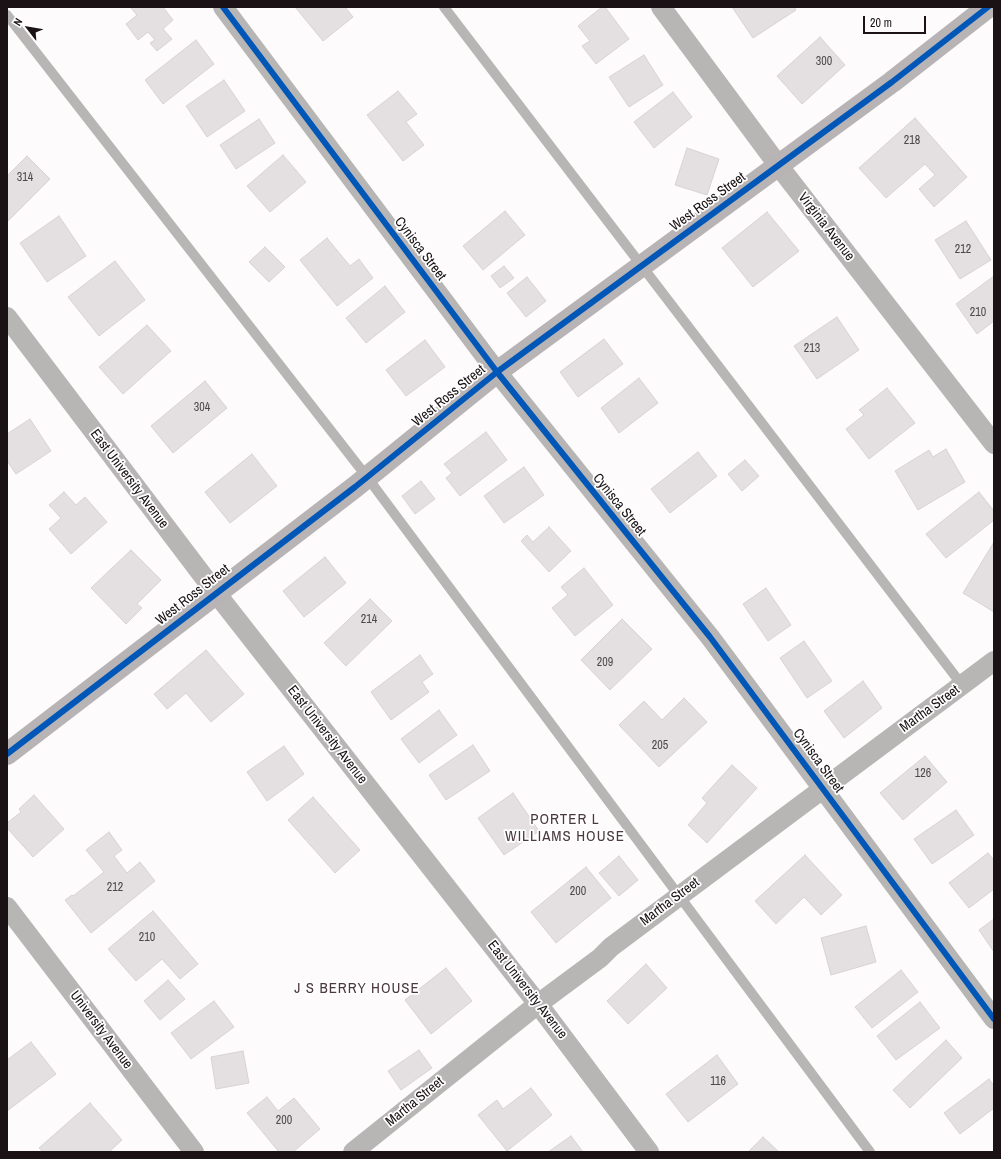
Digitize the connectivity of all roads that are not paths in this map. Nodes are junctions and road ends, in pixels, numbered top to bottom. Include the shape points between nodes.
1 (222, 7) edge
2 (444, 7) edge
3 (661, 7) edge
4 (988, 7) edge
5 (7, 15) edge
6 (778, 165) junction
7 (641, 266) junction
8 (7, 317) edge
9 (497, 372) junction
10 (994, 444) edge
11 (367, 477) junction
12 (216, 593) junction
13 (994, 661) edge
14 (962, 685) junction
15 (7, 754) edge
16 (822, 788) junction
17 (680, 895) junction
18 (7, 907) edge
19 (538, 1004) junction
20 (994, 1019) edge
21 (194, 1152) edge
22 (353, 1152) edge
23 (649, 1152) edge
24 (870, 1152) edge

1 - 9 street, Cynisca Street
2 - 7 lane
3 - 6 street, Virginia Avenue
4 - 6 street, West Ross Street via 892,82
5 - 11 lane
6 - 7 street, West Ross Street
6 - 10 street, Virginia Avenue
7 - 9 street, West Ross Street
7 - 14 lane
8 - 12 street, East University Avenue
9 - 11 street, West Ross Street
9 - 16 street, Cynisca Street via 710,637
11 - 12 street, West Ross Street
11 - 17 lane
12 - 15 street, West Ross Street
12 - 19 street, East University Avenue
13 - 14 street, Martha Street
14 - 16 street, Martha Street
16 - 17 street, Martha Street
16 - 20 street, Cynisca Street
17 - 19 street, Martha Street
17 - 24 lane
18 - 21 street, University Avenue
19 - 22 street, Martha Street
19 - 23 street, East University Avenue

